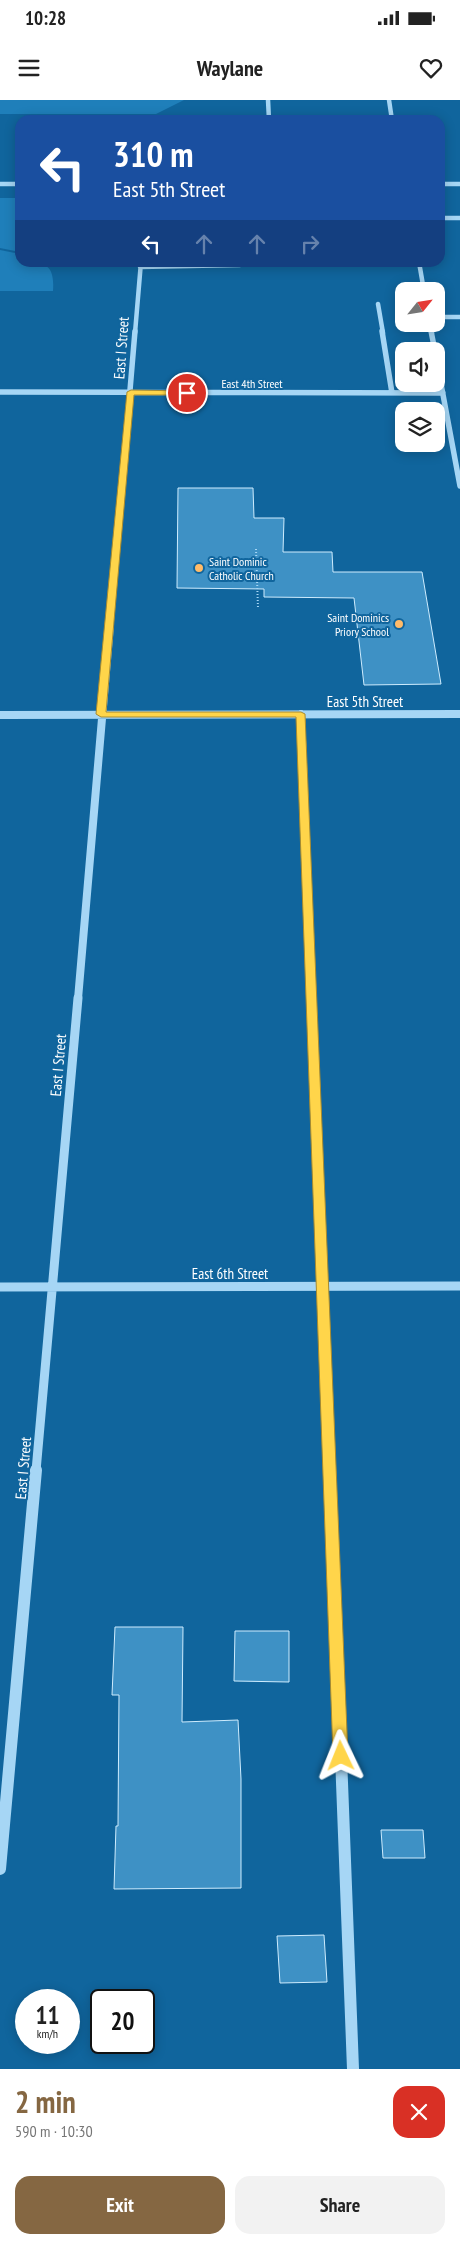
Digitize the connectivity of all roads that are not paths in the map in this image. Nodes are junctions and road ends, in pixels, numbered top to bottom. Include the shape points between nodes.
1 (268, 100) edge
2 (388, 100) edge
3 (269, 115) edge
4 (391, 115) edge
5 (0, 184) edge
6 (15, 184) edge
7 (445, 184) edge
8 (460, 184) edge
9 (445, 218) edge
10 (460, 218) edge
11 (141, 267) edge
12 (420, 267) edge
13 (422, 282) edge
14 (378, 304) dead end
15 (460, 317) edge
16 (445, 318) edge
17 (0, 392) edge
18 (131, 392) junction
19 (392, 393) junction
20 (443, 393) joint
21 (460, 486) edge
22 (101, 714) junction
23 (301, 714) junction
24 (460, 714) edge
25 (0, 715) edge
26 (460, 1286) edge
27 (0, 1287) edge
28 (53, 1288) junction
29 (323, 1288) junction
30 (0, 1869) edge
31 (353, 2069) edge

1 - 3 street
2 - 4 street
5 - 6 street
7 - 8 street
9 - 10 street
11 - 18 street, East I Street
12 - 13 street
14 - 19 street
15 - 16 lane
17 - 18 street, East 4th Street
18 - 19 street, East 4th Street
18 - 22 street, East I Street
19 - 20 street, East 4th Street
20 - 21 street
22 - 23 street, East 5th Street
22 - 25 street, East 5th Street
22 - 28 street, East I Street
23 - 24 street, East 5th Street
23 - 29 street
26 - 29 street, East 6th Street
27 - 28 street, East 6th Street
28 - 29 street, East 6th Street
28 - 30 street, East I Street
29 - 31 street

